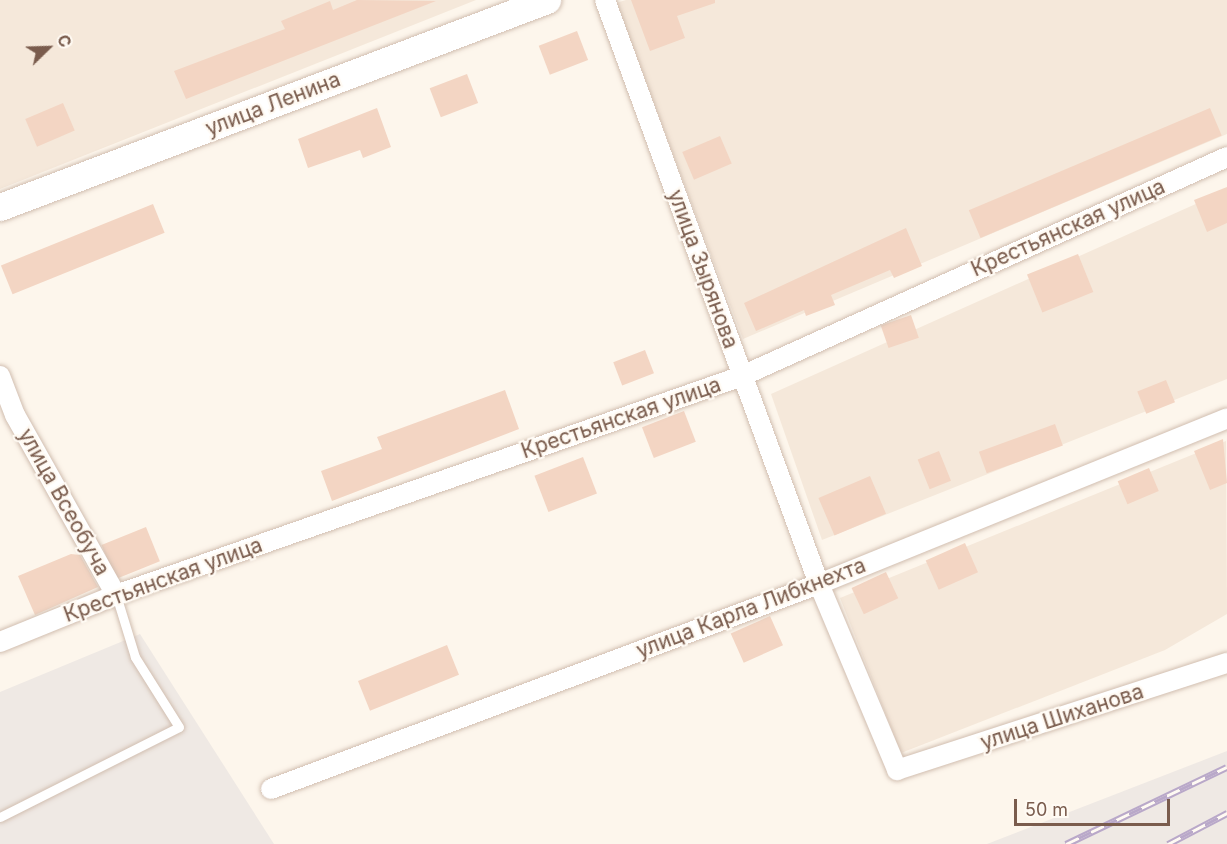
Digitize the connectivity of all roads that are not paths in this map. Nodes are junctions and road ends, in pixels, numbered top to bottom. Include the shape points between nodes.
1 (547, 0) edge
2 (605, 0) edge
3 (1227, 157) edge
4 (0, 207) edge
5 (0, 376) edge
6 (742, 376) junction
7 (1227, 418) edge
8 (819, 584) junction
9 (116, 595) junction
10 (0, 642) edge
11 (1227, 663) edge
12 (897, 770) joint
13 (271, 789) dead end
14 (0, 817) edge

1 - 4 main road, улица Ленина
2 - 6 street, улица Зырянова
3 - 6 street, Крестьянская улица
5 - 9 street, улица Всеобуча via 15,416
6 - 8 street, улица Зырянова
6 - 9 street, Крестьянская улица
7 - 8 street, улица Карла Либкнехта
8 - 12 street, улица Зырянова
8 - 13 street, улица Карла Либкнехта
9 - 10 street, Крестьянская улица
9 - 14 lane via 135,657 179,727
11 - 12 street, улица Шиханова

